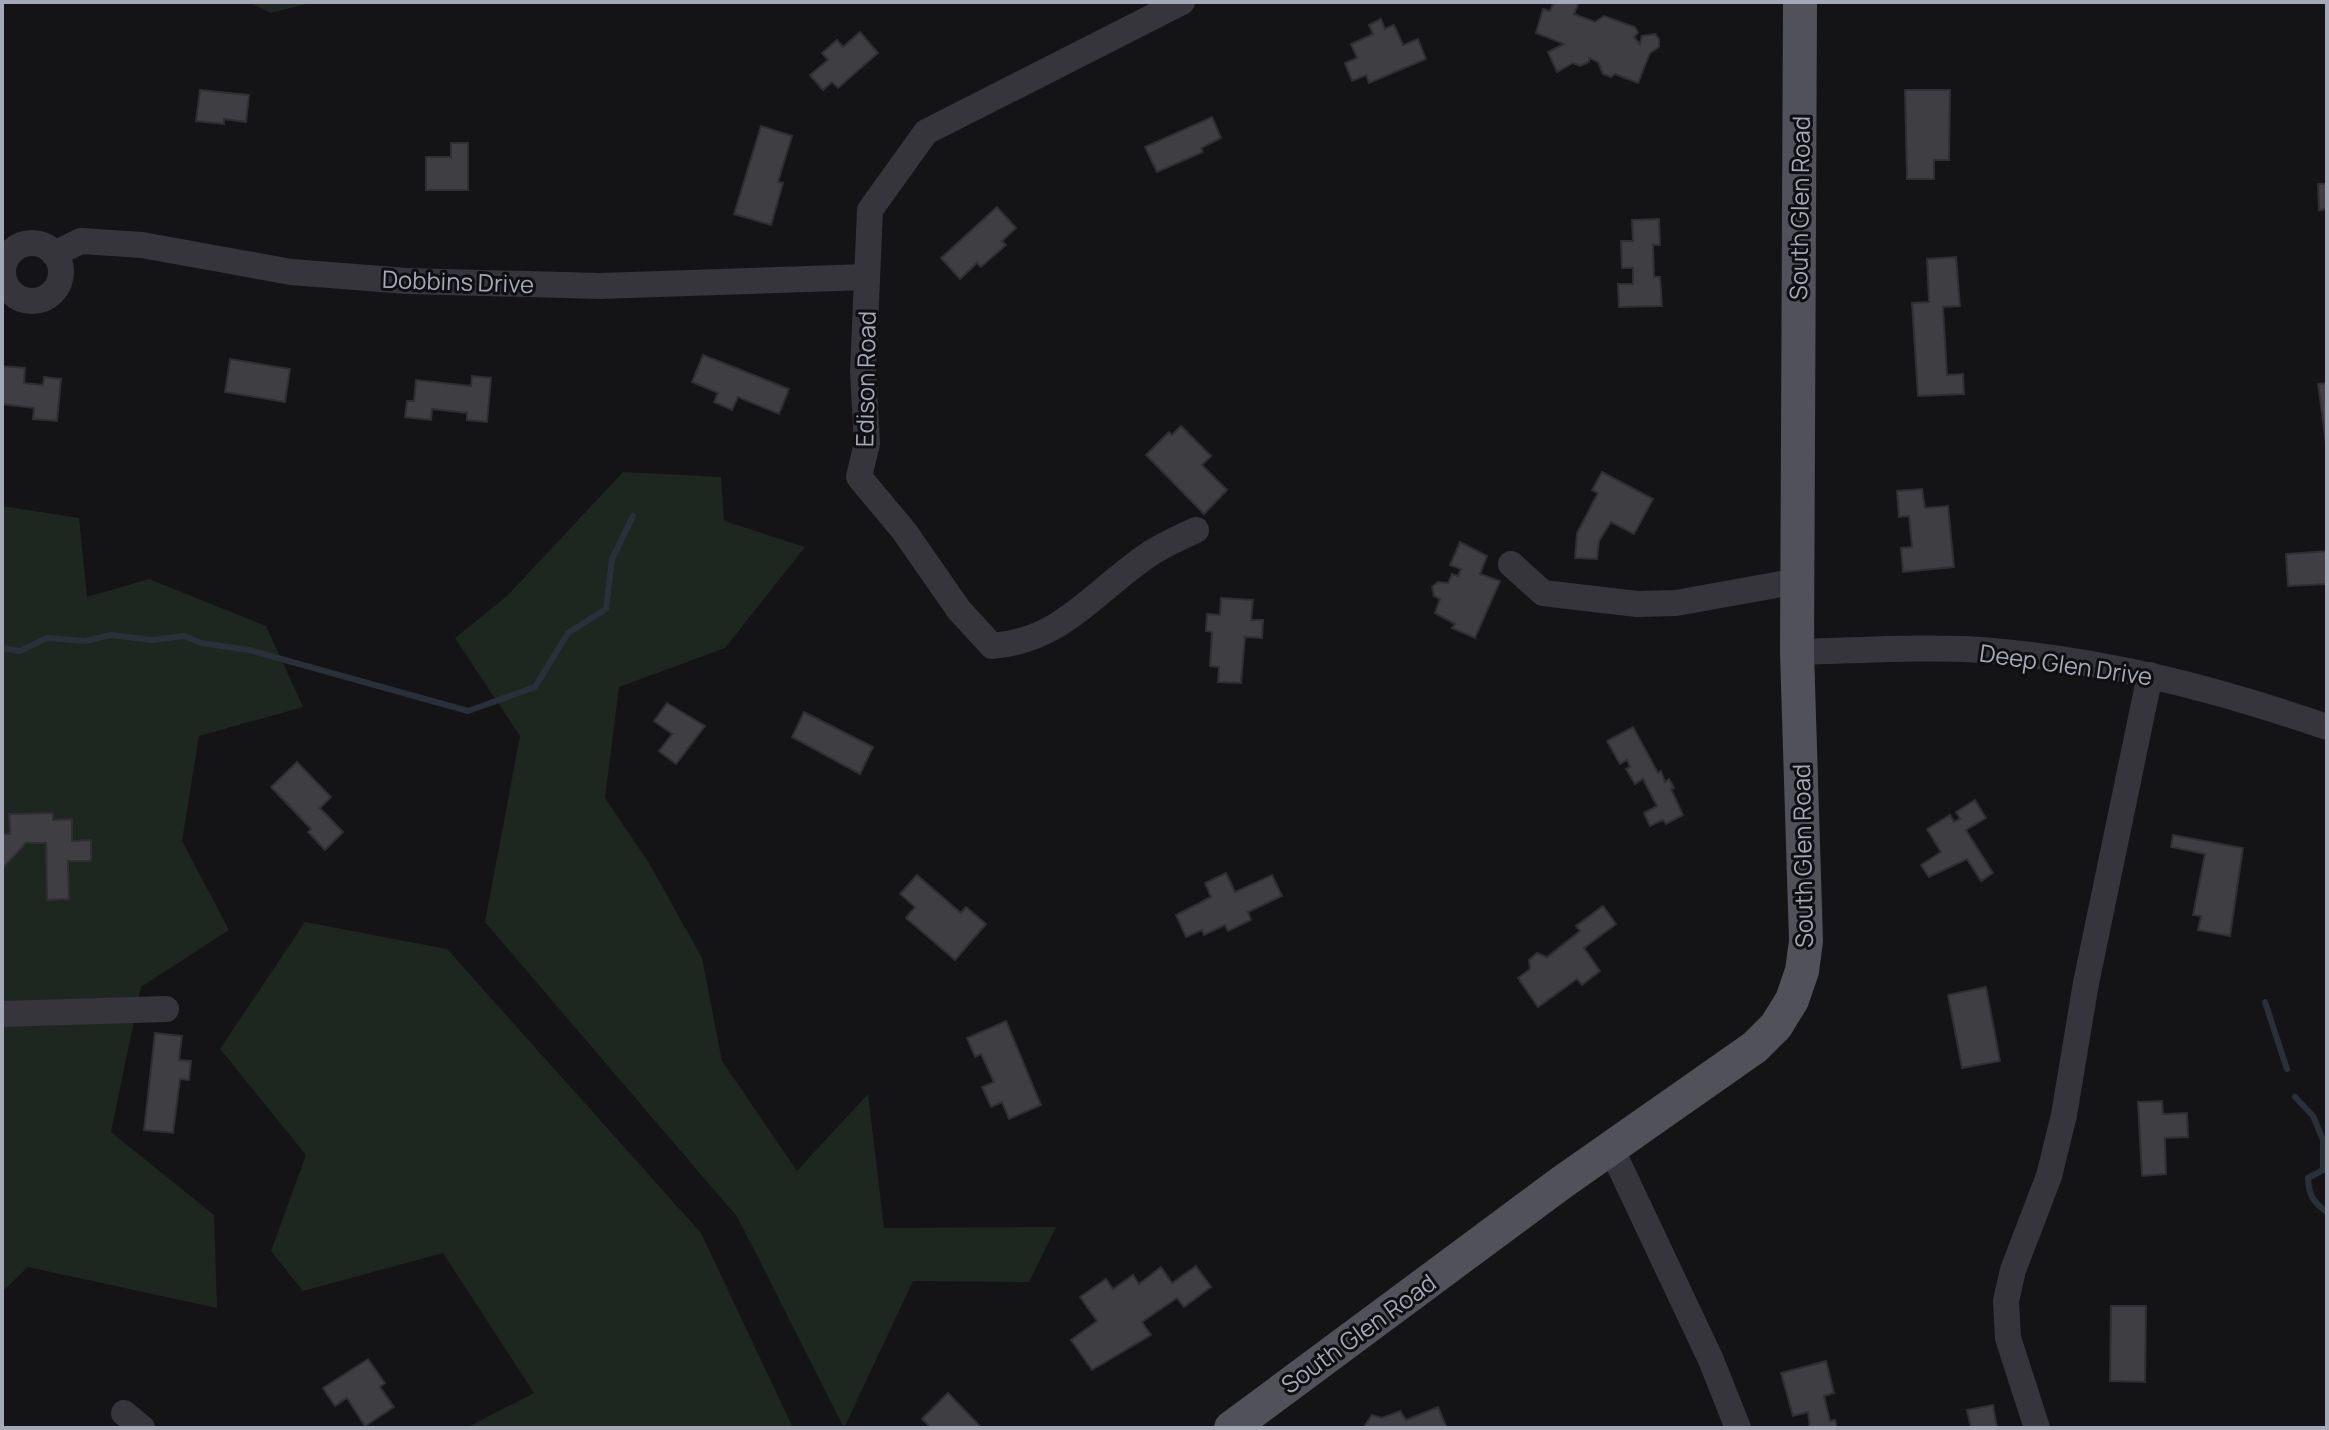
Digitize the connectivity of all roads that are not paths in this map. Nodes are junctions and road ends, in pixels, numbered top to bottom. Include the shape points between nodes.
1 (1182, 2) edge
2 (1800, 2) edge
3 (54, 254) junction
4 (3, 263) edge
5 (867, 277) junction
6 (1196, 530) dead end
7 (1511, 564) dead end
8 (1798, 581) junction
9 (1797, 652) junction
10 (2150, 675) junction
11 (2327, 727) edge
12 (166, 1009) dead end
13 (2, 1014) edge
14 (1611, 1148) junction
15 (1231, 1428) edge
16 (1738, 1428) edge
17 (2037, 1428) edge

1 - 5 street, Edison Road via 926,132 870,210
2 - 8 main road, South Glen Road
3 - 4 street, Dobbins Drive via 29,243 12,251
3 - 4 street, Dobbins Drive via 59,262 56,289 31,301 14,294 4,278
3 - 5 street, Dobbins Drive via 81,241 142,245 291,272 407,281 600,286
5 - 6 street, Edison Road via 867,443 859,477 985,642 1009,645 1057,628 1152,552
7 - 8 street via 1543,593 1637,604 1676,603
8 - 9 main road, South Glen Road
9 - 10 street, Deep Glen Drive via 1979,650
9 - 14 main road, South Glen Road via 1806,941 1798,986 1785,1014 1755,1047
10 - 11 street, Deep Glen Drive
10 - 17 street via 2064,1115 2006,1301 2008,1338
12 - 13 street
14 - 15 main road, South Glen Road
14 - 16 street

